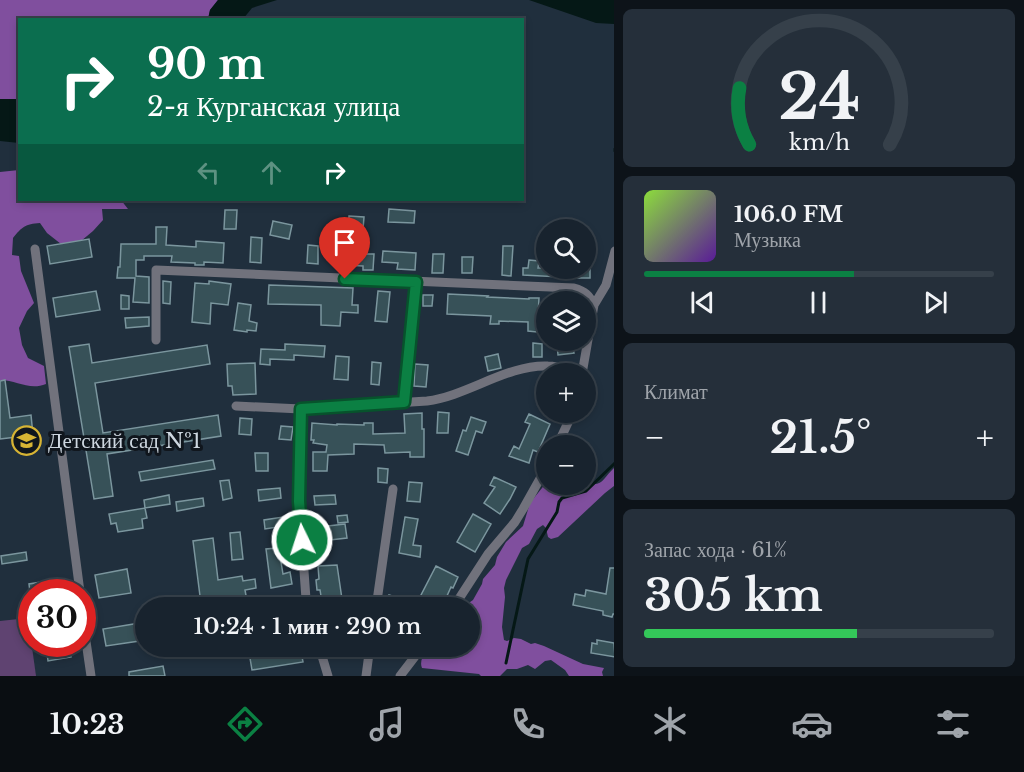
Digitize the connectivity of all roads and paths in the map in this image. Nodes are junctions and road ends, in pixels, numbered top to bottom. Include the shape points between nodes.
1 (35, 249) dead end
2 (614, 254) edge
3 (416, 282) junction
4 (584, 291) edge
5 (596, 302) edge
6 (156, 340) dead end
7 (536, 367) edge
8 (404, 402) junction
9 (236, 406) dead end
10 (301, 409) junction
11 (536, 487) edge
12 (393, 489) dead end
13 (78, 579) edge
14 (306, 597) edge
15 (378, 597) edge
16 (460, 597) edge
17 (88, 657) edge
18 (322, 657) edge
19 (369, 657) edge
20 (415, 657) edge
21 (91, 676) edge
22 (328, 676) edge
23 (366, 676) edge
24 (400, 676) edge

1 - 13 street
2 - 5 street via 606,285
3 - 4 street
3 - 6 street via 156,270
3 - 8 street
7 - 8 street via 442,399
8 - 10 street
9 - 10 street
10 - 14 street via 299,501
11 - 16 street
12 - 15 street
17 - 21 street
18 - 22 street
19 - 23 street
20 - 24 street

